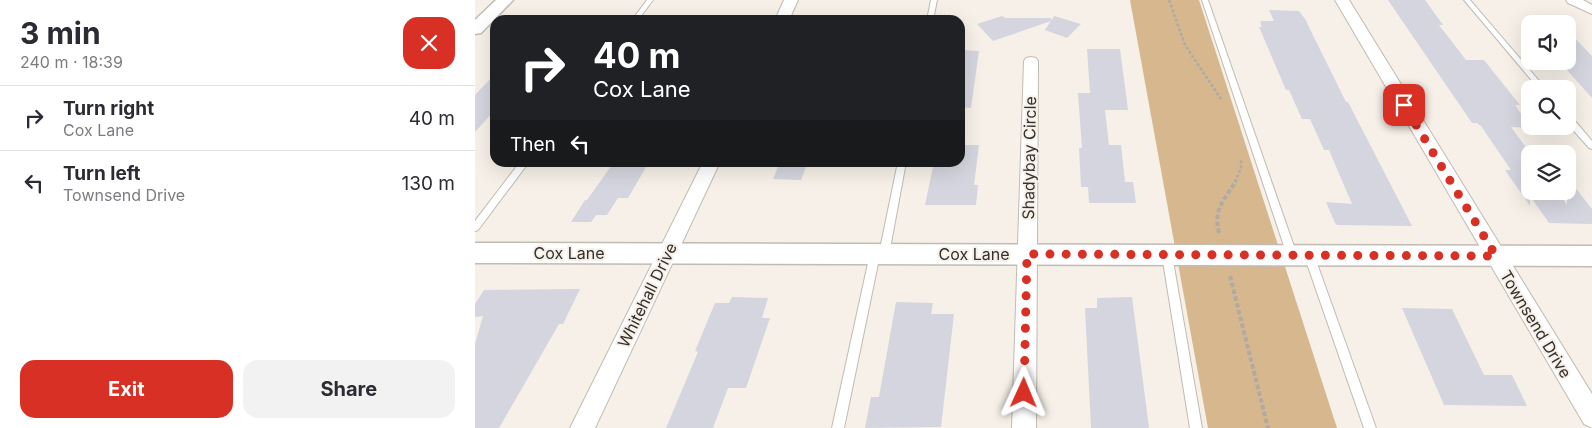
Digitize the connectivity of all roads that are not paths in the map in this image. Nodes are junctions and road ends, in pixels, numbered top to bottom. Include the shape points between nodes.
1 (505, 0) edge
2 (650, 0) edge
3 (791, 0) edge
4 (934, 0) edge
5 (1205, 0) edge
6 (1342, 0) edge
7 (1467, 0) edge
8 (1573, 0) edge
9 (1592, 10) edge
10 (639, 15) edge
11 (784, 15) edge
12 (931, 15) edge
13 (475, 28) edge
14 (1031, 61) dead end
15 (1535, 80) edge
16 (1576, 127) edge
17 (1592, 146) edge
18 (521, 167) edge
19 (710, 167) edge
20 (901, 167) edge
21 (475, 228) edge
22 (475, 253) edge
23 (668, 253) junction
24 (880, 254) junction
25 (1027, 254) junction
26 (1167, 255) junction
27 (1301, 255) junction
28 (1496, 256) junction
29 (1592, 256) edge
30 (1592, 416) edge
31 (582, 428) edge
32 (838, 428) edge
33 (1024, 428) edge
34 (1197, 428) edge
35 (1370, 428) edge

1 - 13 street
2 - 10 lane
3 - 11 street
4 - 12 lane
5 - 27 lane
6 - 28 street, Townsend Drive
7 - 15 lane
8 - 9 street
14 - 25 street, Shadybay Circle
16 - 17 lane
18 - 21 lane
19 - 23 street, Whitehall Drive
20 - 24 lane
22 - 23 street, Cox Lane
23 - 24 street, Cox Lane
23 - 31 street, Whitehall Drive
24 - 25 street, Cox Lane
24 - 32 lane
25 - 26 street, Cox Lane
25 - 33 street, Shadybay Circle
26 - 27 street, Cox Lane
26 - 34 lane
27 - 28 street, Cox Lane
27 - 35 lane
28 - 29 street, Cox Lane
28 - 30 street, Townsend Drive

